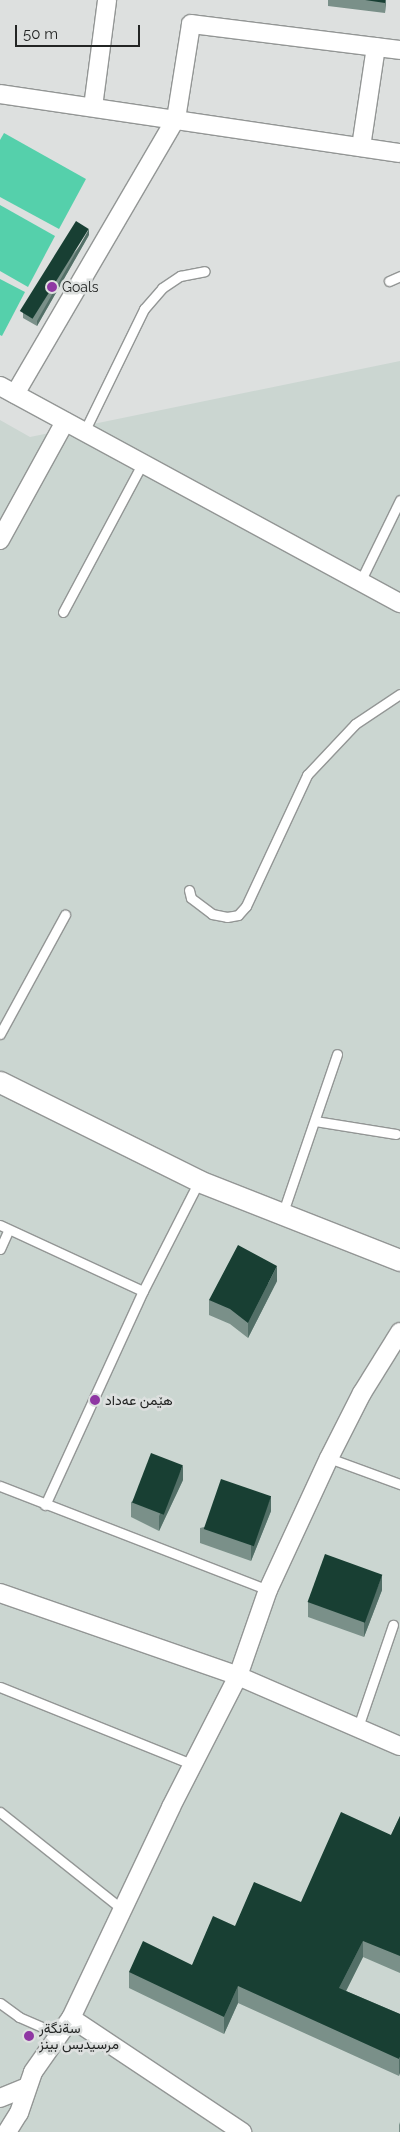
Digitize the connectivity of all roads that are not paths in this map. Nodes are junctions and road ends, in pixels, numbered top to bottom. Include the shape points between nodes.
1 (107, 0) edge
2 (376, 47) junction
3 (400, 50) edge
4 (0, 94) edge
5 (93, 107) junction
6 (176, 119) junction
7 (361, 147) junction
8 (400, 152) edge
9 (205, 271) dead end
10 (400, 276) edge
11 (389, 281) dead end
12 (7, 390) edge
13 (65, 422) junction
14 (84, 432) junction
15 (142, 464) junction
16 (400, 500) edge
17 (0, 540) edge
18 (360, 582) junction
19 (400, 603) edge
20 (63, 612) dead end
21 (400, 694) edge
22 (189, 890) dead end
23 (65, 915) dead end
24 (0, 1034) edge
25 (338, 1054) dead end
26 (0, 1082) edge
27 (315, 1121) junction
28 (396, 1134) dead end
29 (198, 1181) junction
30 (282, 1215) junction
31 (0, 1225) edge
32 (8, 1231) junction
33 (0, 1249) edge
34 (400, 1260) edge
35 (143, 1291) junction
36 (400, 1332) edge
37 (329, 1458) junction
38 (400, 1484) edge
39 (0, 1486) edge
40 (45, 1505) junction
41 (268, 1590) junction
42 (0, 1594) edge
43 (393, 1625) dead end
44 (238, 1676) junction
45 (0, 1687) edge
46 (358, 1727) junction
47 (400, 1746) edge
48 (194, 1765) junction
49 (0, 1812) edge
50 (122, 1909) junction
51 (0, 2002) edge
52 (71, 2018) junction
53 (58, 2034) junction
54 (28, 2087) junction
55 (0, 2098) edge
56 (7, 2132) edge
57 (242, 2132) edge

1 - 5 street
2 - 3 street
2 - 6 street via 191,24
2 - 7 street
4 - 5 street
5 - 6 street
6 - 7 street
6 - 12 street
7 - 8 street
9 - 14 lane via 180,276 162,288 144,309
10 - 11 lane
12 - 13 street
13 - 14 street
13 - 17 street
14 - 15 street
15 - 18 street
15 - 20 lane
16 - 18 lane
18 - 19 street
21 - 22 lane via 355,724 307,775 246,906 238,914 227,918 212,914 191,898
23 - 24 lane
25 - 27 lane
26 - 29 street
27 - 28 lane
27 - 30 lane
29 - 30 street
29 - 35 lane
30 - 34 street
31 - 32 lane
32 - 33 lane
32 - 35 lane
35 - 40 lane
36 - 37 street via 362,1392
37 - 38 lane
37 - 41 street
39 - 40 lane
40 - 41 lane
41 - 44 street
42 - 44 street
43 - 46 lane
44 - 46 street
44 - 48 street
45 - 48 lane
46 - 47 street
48 - 50 street
49 - 50 lane
50 - 52 street
51 - 53 lane via 19,2017
52 - 53 street
52 - 57 street
53 - 54 street via 33,2072
54 - 55 street
54 - 56 street via 17,2118

